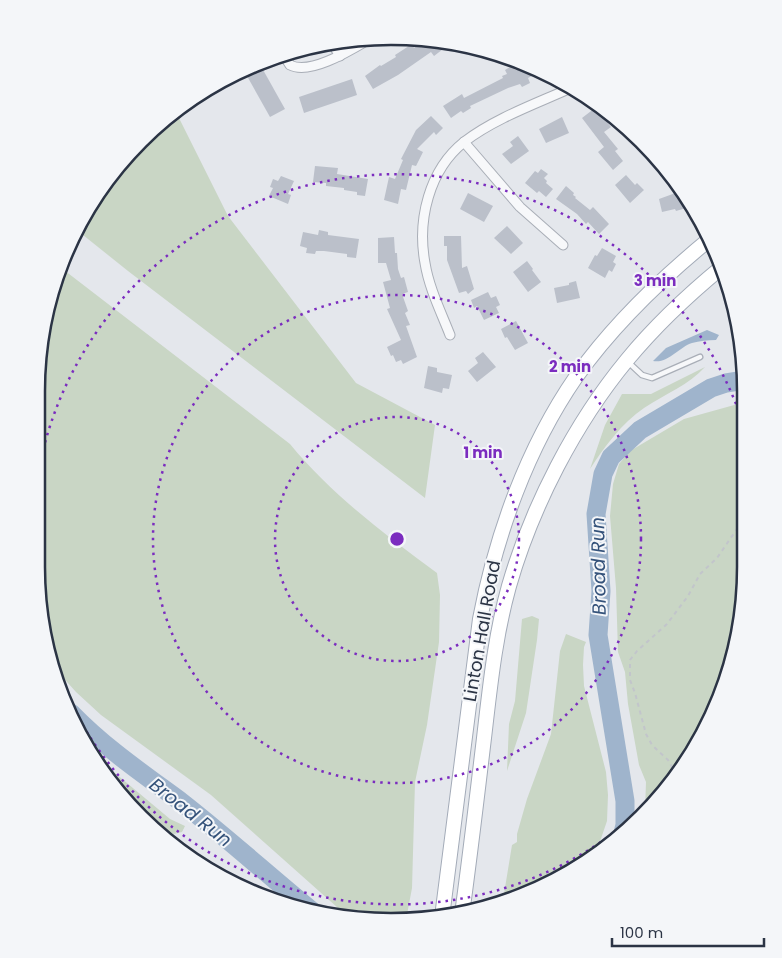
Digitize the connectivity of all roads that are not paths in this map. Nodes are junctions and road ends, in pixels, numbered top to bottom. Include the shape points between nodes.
1 (355, 47) edge
2 (336, 50) edge
3 (340, 56) junction
4 (287, 61) edge
5 (565, 92) edge
6 (464, 142) junction
7 (704, 244) edge
8 (563, 245) dead end
9 (716, 272) edge
10 (450, 335) dead end
11 (700, 357) dead end
12 (626, 361) junction
13 (463, 905) edge
14 (443, 909) edge

1 - 3 street
2 - 3 street
3 - 4 street via 301,68 290,66
5 - 6 street via 502,120
6 - 8 street via 520,207
6 - 10 street via 435,178 422,236 430,284
7 - 14 main road, Linton Hall Road via 663,278 607,338 556,409 530,459 488,579 480,619
9 - 12 main road, Linton Hall Road via 675,308
11 - 12 lane via 652,378 642,375
12 - 13 main road, Linton Hall Road via 592,409 556,470 538,506 509,586 492,669

